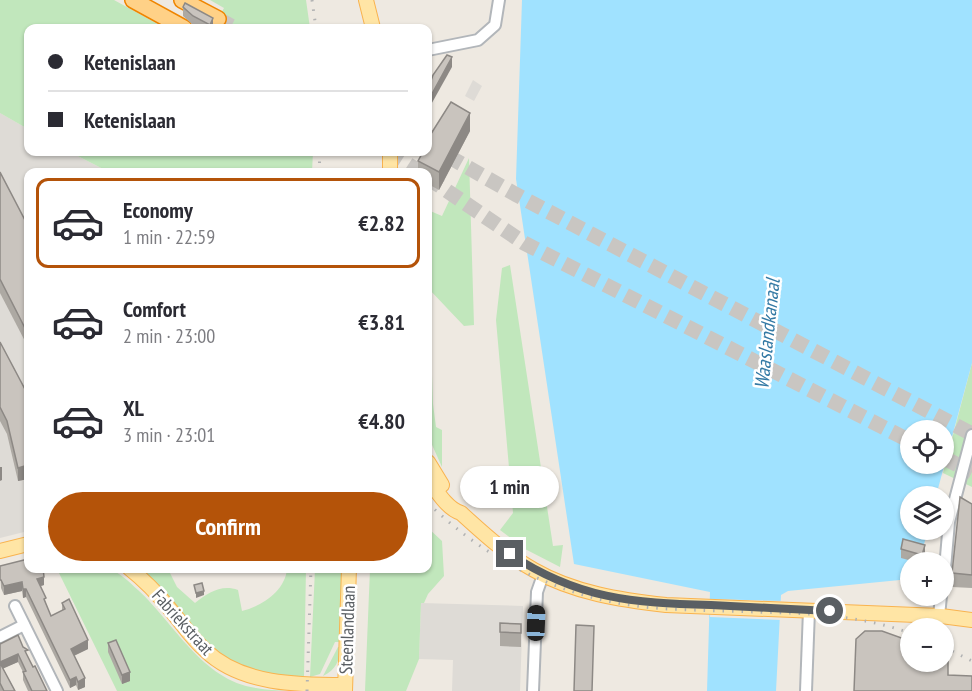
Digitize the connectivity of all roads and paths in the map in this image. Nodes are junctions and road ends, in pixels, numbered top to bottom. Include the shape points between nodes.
1 (133, 0) edge
2 (182, 0) edge
3 (366, 0) edge
4 (499, 0) edge
5 (218, 18) tunnel mouth
6 (177, 24) edge
7 (373, 24) edge
8 (432, 49) edge
9 (972, 435) edge
10 (432, 469) edge
11 (432, 484) edge
12 (461, 513) junction
13 (24, 545) edge
14 (0, 550) edge
15 (946, 552) edge
16 (135, 573) edge
17 (349, 573) edge
18 (543, 575) junction
19 (15, 606) dead end
20 (940, 606) edge
21 (808, 610) junction
22 (972, 613) edge
23 (940, 616) junction
24 (972, 620) edge
25 (24, 625) junction
26 (0, 637) edge
27 (345, 688) edge
28 (57, 691) edge
29 (533, 691) edge
30 (806, 691) edge

1 - 6 highway
2 - 5 highway
3 - 7 main road
4 - 8 street via 495,25 478,40
9 - 15 street via 949,522
10 - 12 main road
11 - 12 main road
12 - 18 main road via 510,554
13 - 14 main road
16 - 27 main road, Fabriekstraat via 204,650 224,665 266,680
17 - 27 main road, Steenlandlaan
18 - 21 main road via 616,599 666,605
18 - 29 street via 537,592
19 - 25 street
20 - 23 street
21 - 23 main road
21 - 30 street
22 - 23 main road
23 - 24 main road
25 - 26 street
25 - 28 street

